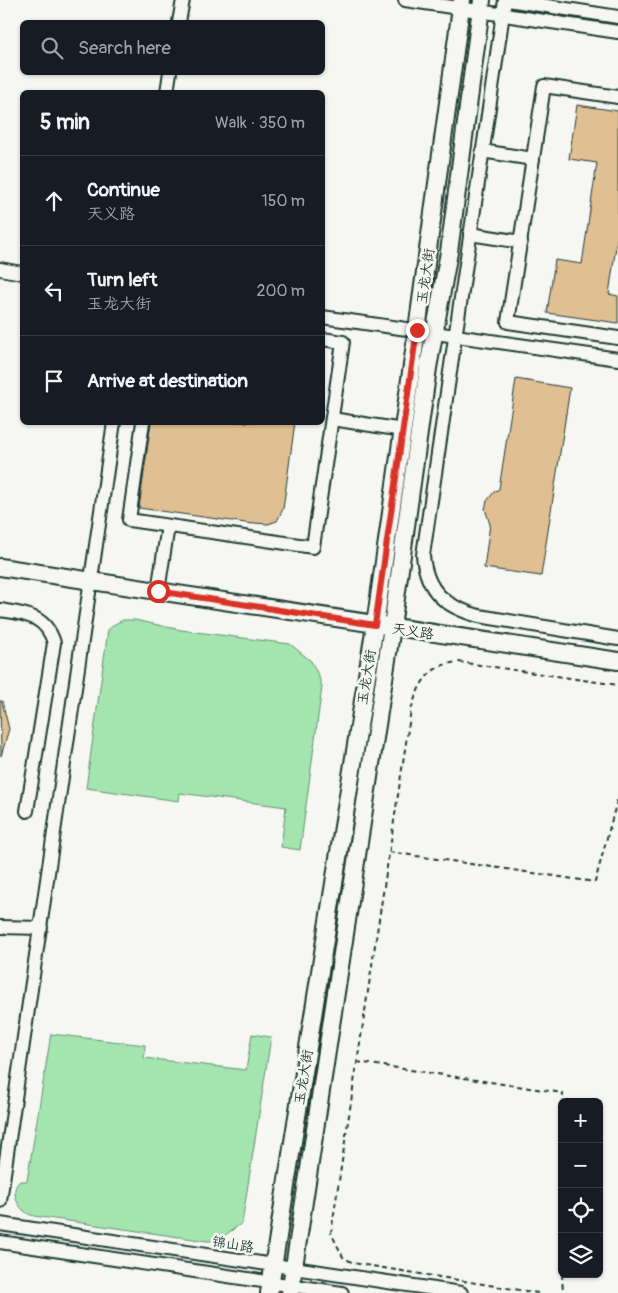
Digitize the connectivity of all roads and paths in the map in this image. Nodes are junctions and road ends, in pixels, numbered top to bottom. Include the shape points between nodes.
1 (183, 0) edge
2 (405, 0) edge
3 (506, 0) edge
4 (461, 4) edge
5 (481, 6) edge
6 (502, 15) junction
7 (618, 17) edge
8 (179, 20) edge
9 (618, 32) edge
10 (170, 75) edge
11 (167, 90) edge
12 (618, 97) edge
13 (482, 151) junction
14 (533, 159) junction
15 (470, 234) junction
16 (520, 242) junction
17 (0, 269) edge
18 (20, 273) edge
19 (325, 317) edge
20 (417, 330) junction
21 (434, 333) junction
22 (455, 336) junction
23 (618, 338) edge
24 (325, 339) edge
25 (618, 358) edge
26 (332, 419) junction
27 (114, 425) edge
28 (144, 425) edge
29 (403, 430) junction
30 (168, 526) junction
31 (0, 567) edge
32 (92, 581) junction
33 (158, 591) junction
34 (0, 610) edge
35 (375, 625) junction
36 (392, 628) junction
37 (618, 638) edge
38 (618, 661) edge
39 (618, 685) edge
40 (618, 797) edge
41 (27, 811) dead end
42 (389, 852) junction
43 (0, 927) edge
44 (41, 928) junction
45 (357, 1062) junction
46 (563, 1098) edge
47 (562, 1143) edge
48 (562, 1188) edge
49 (0, 1201) edge
50 (0, 1224) edge
51 (0, 1242) edge
52 (273, 1265) junction
53 (293, 1268) junction
54 (562, 1278) edge
55 (270, 1288) edge
56 (290, 1289) edge
57 (342, 1293) edge
58 (460, 1293) edge
59 (538, 1293) edge
60 (563, 1293) edge

1 - 8 street
2 - 4 street
3 - 6 street
3 - 7 street
4 - 5 street
4 - 20 main road, 玉龙大街
5 - 6 street
5 - 21 main road, 玉龙大街 via 449,252
6 - 9 street
6 - 13 street
10 - 11 street
12 - 14 street via 544,86
13 - 14 street
13 - 15 street
14 - 16 street
15 - 16 street
15 - 22 street
16 - 23 street via 508,322
17 - 18 street
19 - 20 street
20 - 21 street
20 - 29 main road, 玉龙大街
21 - 22 street
21 - 36 main road, 玉龙大街
22 - 25 street
22 - 37 street via 423,555 424,571 436,592 461,611
24 - 26 street via 343,342
26 - 29 street
26 - 30 street via 313,547
27 - 32 street
28 - 30 street via 129,520
29 - 35 main road, 玉龙大街
30 - 33 street
31 - 32 main road, 天义路
32 - 33 main road, 天义路
32 - 44 street
33 - 35 main road, 天义路
34 - 41 street via 28,614 40,620 51,632 54,643
35 - 36 main road, 天义路
35 - 52 main road, 玉龙大街
36 - 38 main road, 天义路
36 - 53 main road, 玉龙大街
39 - 42 path via 459,662 445,663 428,675 417,690 411,710
40 - 42 path via 595,882
42 - 45 path
43 - 44 street
44 - 49 street
45 - 46 path via 563,1092
45 - 59 path via 331,1233 342,1257 353,1263
47 - 48 path
50 - 52 street, 锦山路
51 - 55 street
52 - 53 street, 锦山路
52 - 55 main road, 玉龙大街
53 - 56 main road, 玉龙大街
53 - 58 street, 锦山路
54 - 60 path
55 - 56 street
56 - 57 street

